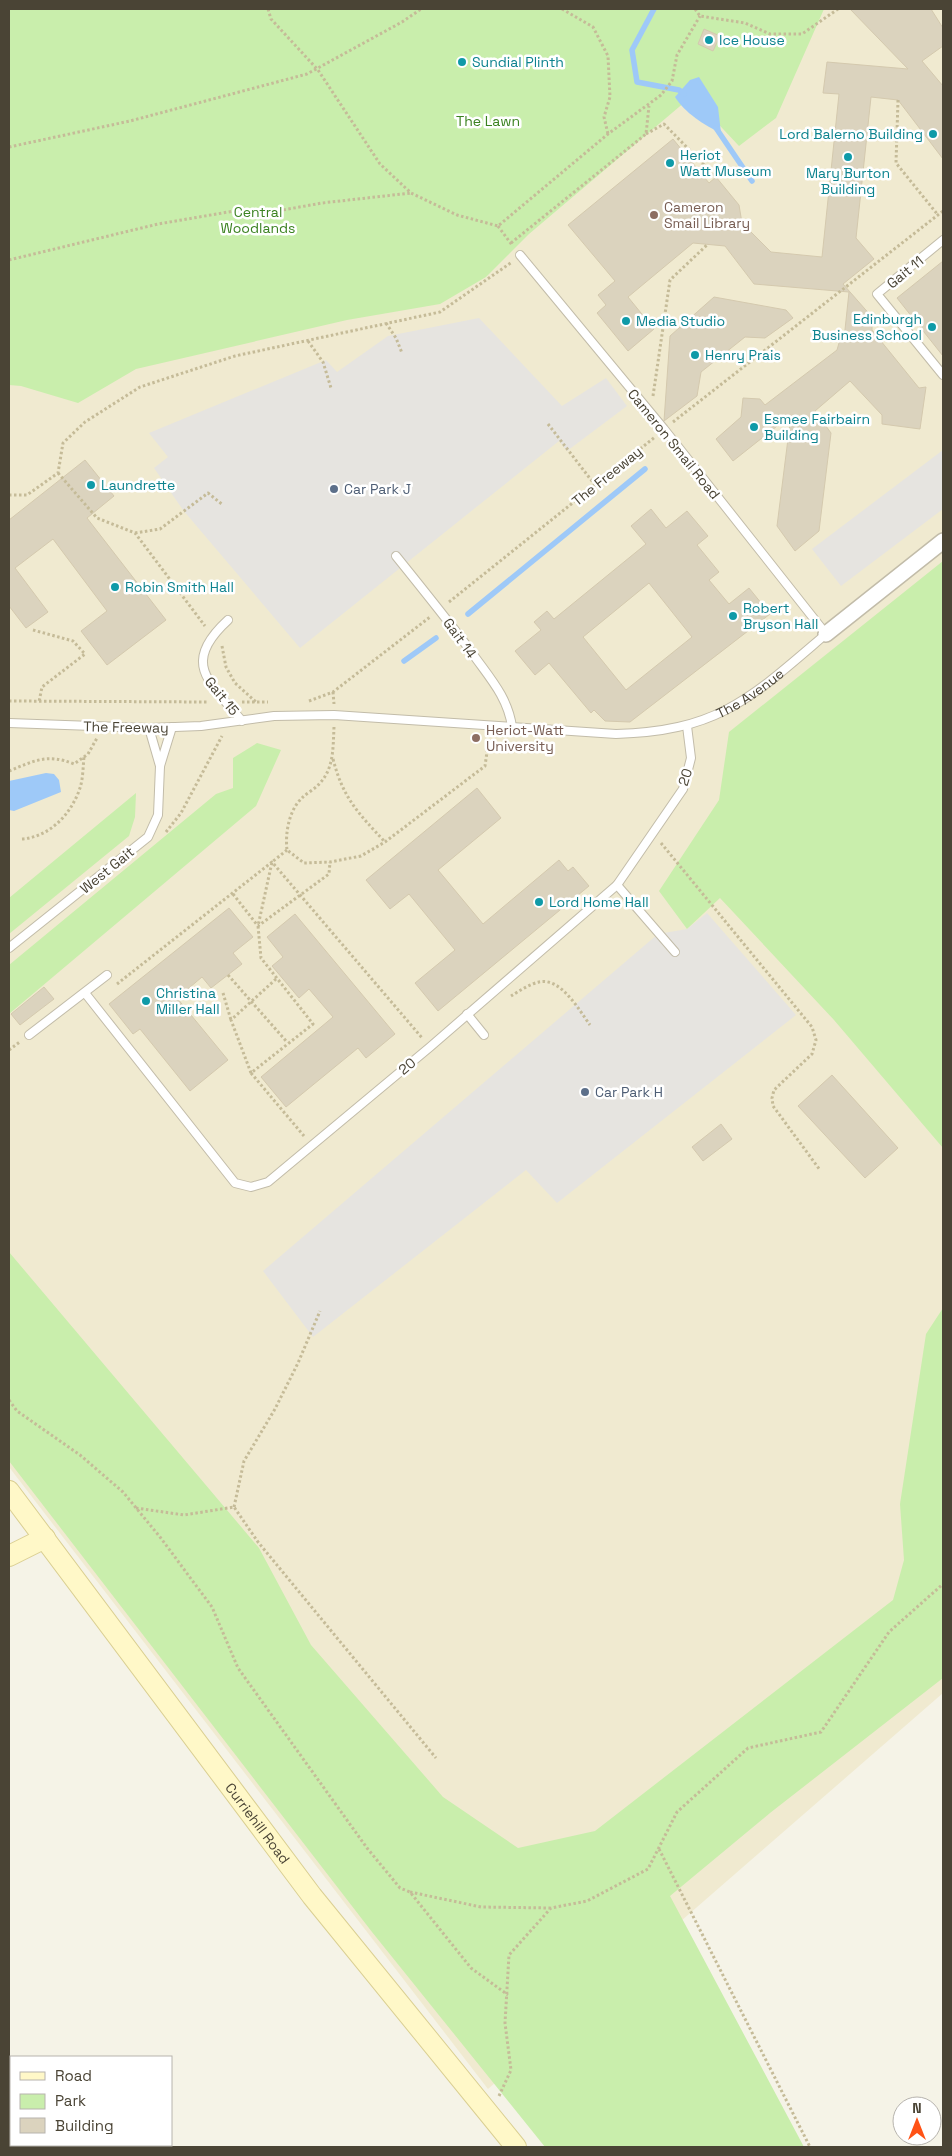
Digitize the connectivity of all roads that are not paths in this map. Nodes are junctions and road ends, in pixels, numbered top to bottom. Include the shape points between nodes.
1 (943, 240) edge
2 (520, 256) road end
3 (943, 374) edge
4 (943, 541) edge
5 (396, 556) dead end
6 (228, 620) dead end
7 (826, 634) junction
8 (242, 721) junction
9 (9, 723) edge
10 (686, 726) junction
11 (172, 727) junction
12 (512, 727) junction
13 (149, 728) junction
14 (160, 766) junction
15 (617, 885) junction
16 (9, 948) edge
17 (675, 952) dead end
18 (107, 975) dead end
19 (85, 993) junction
20 (466, 1014) junction
21 (29, 1035) dead end
22 (484, 1035) dead end
23 (9, 1491) edge
24 (45, 1538) junction
25 (9, 1556) edge
26 (516, 2147) edge

1 - 3 lane, Gait 11 via 877,294
2 - 7 lane, Cameron Smail Road via 664,429
4 - 7 street, The Avenue
5 - 12 lane, Gait 14 via 502,694
6 - 8 lane, Gait 15 via 212,634 202,660 204,673
7 - 10 lane, The Avenue via 752,695 726,711
8 - 11 lane, The Freeway
8 - 12 lane via 274,716 334,715
9 - 13 lane, The Freeway
10 - 12 lane, The Avenue via 651,733 616,734
10 - 15 lane, 20 via 691,758 683,789
11 - 13 lane, The Freeway
11 - 14 lane, West Gait
13 - 14 lane, West Gait
14 - 16 lane, West Gait via 158,815 148,837
15 - 17 lane
15 - 20 lane, 20
18 - 19 lane
19 - 20 lane, 20 via 235,1183 251,1187 268,1182
19 - 21 lane
20 - 22 lane
23 - 24 street, Curriehill Road
24 - 25 street
24 - 26 street, Curriehill Road via 312,1896

